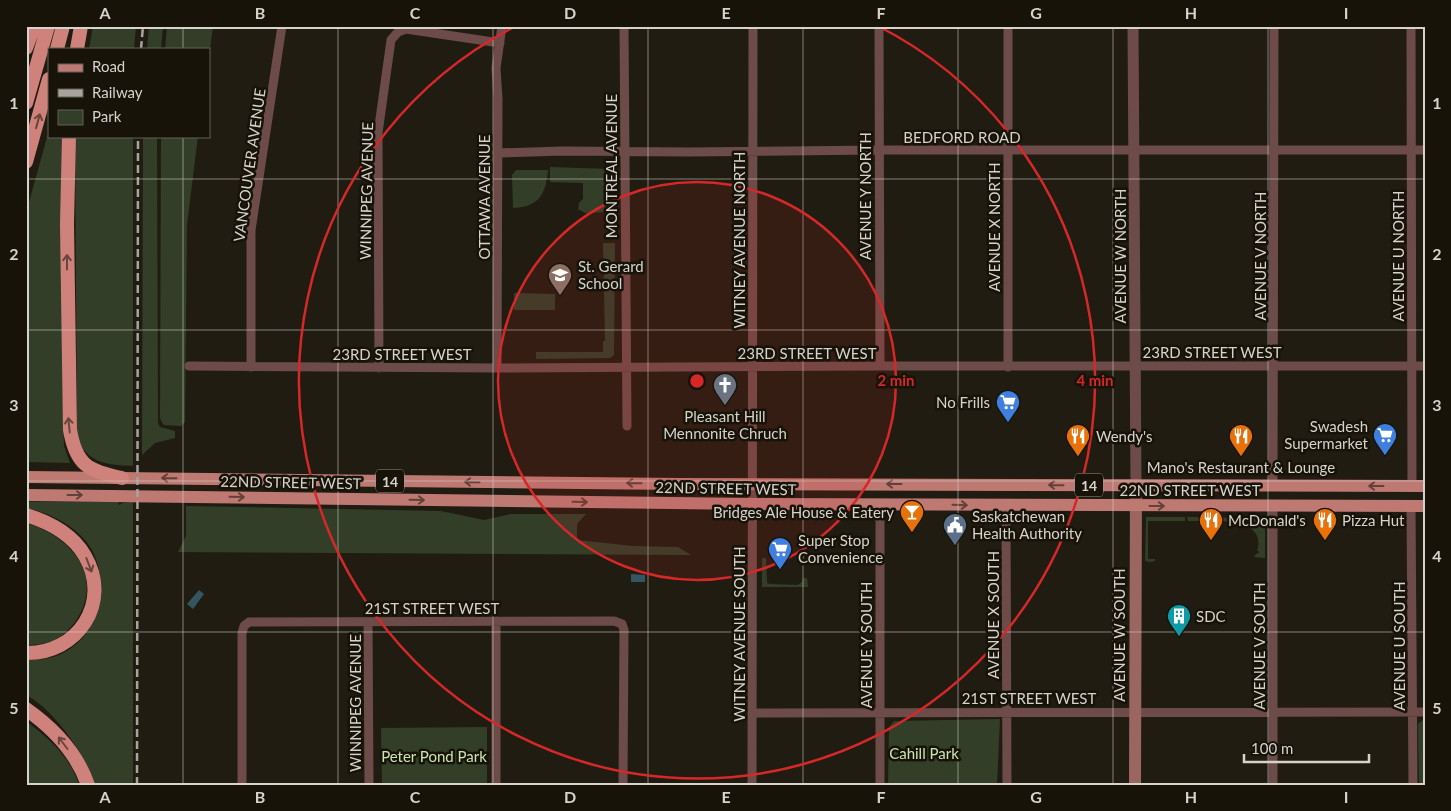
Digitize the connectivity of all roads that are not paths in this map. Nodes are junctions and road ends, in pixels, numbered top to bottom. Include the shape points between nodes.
1 (34, 26) edge
2 (48, 26) edge
3 (63, 26) edge
4 (82, 26) edge
5 (282, 26) edge
6 (502, 26) edge
7 (624, 26) edge
8 (753, 26) edge
9 (879, 26) edge
10 (1008, 26) edge
11 (1133, 26) edge
12 (1274, 26) edge
13 (1411, 26) edge
14 (500, 43) junction
15 (26, 48) edge
16 (57, 48) edge
17 (77, 48) edge
18 (48, 83) edge
19 (26, 103) edge
20 (68, 138) edge
21 (879, 150) junction
22 (1274, 150) junction
23 (1412, 150) junction
24 (1425, 150) edge
25 (624, 151) junction
26 (752, 151) junction
27 (1008, 151) junction
28 (1134, 151) junction
29 (498, 153) junction
30 (26, 162) edge
31 (189, 366) dead end
32 (880, 366) junction
33 (1135, 366) junction
34 (1273, 366) junction
35 (1412, 366) junction
36 (1425, 366) edge
37 (251, 367) junction
38 (753, 367) junction
39 (1008, 367) junction
40 (379, 368) junction
41 (497, 368) junction
42 (626, 368) junction
43 (627, 426) dead end
44 (26, 477) edge
45 (122, 478) junction
46 (753, 484) junction
47 (1136, 485) junction
48 (1273, 485) junction
49 (1412, 486) junction
50 (1425, 486) edge
51 (26, 495) edge
52 (754, 504) junction
53 (880, 505) junction
54 (1006, 506) junction
55 (1136, 506) junction
56 (1273, 506) junction
57 (1411, 506) junction
58 (1425, 506) edge
59 (26, 515) edge
60 (496, 621) junction
61 (368, 622) junction
62 (26, 654) edge
63 (26, 708) edge
64 (879, 712) junction
65 (1007, 712) junction
66 (1274, 712) junction
67 (1413, 712) junction
68 (1425, 712) edge
69 (752, 713) junction
70 (1135, 713) junction
71 (88, 785) edge
72 (242, 785) edge
73 (369, 785) edge
74 (496, 785) edge
75 (623, 785) edge
76 (752, 785) edge
77 (880, 785) edge
78 (1007, 785) edge
79 (1135, 785) edge
80 (1273, 785) edge
81 (1412, 785) edge

1 - 15 highway
2 - 19 highway
3 - 16 highway
4 - 17 highway
5 - 37 street, VANCOUVER AVENUE via 251,230
6 - 14 street, OTTAWA AVENUE
7 - 25 street, MONTREAL AVENUE
8 - 26 street, WITNEY AVENUE NORTH
9 - 21 street, AVENUE Y NORTH
10 - 27 street, AVENUE X NORTH
11 - 28 street, AVENUE W NORTH
12 - 22 street, AVENUE V NORTH
13 - 23 street, AVENUE U NORTH
14 - 29 street, OTTAWA AVENUE via 496,68
14 - 40 street, WINNIPEG AVENUE via 406,29 391,40 378,133
30 -> 18 highway
45 -> 20 highway via 101,474 82,462 74,452 70,430
21 - 26 street, BEDFORD ROAD
21 - 27 street, BEDFORD ROAD
21 - 32 street, AVENUE Y NORTH
22 - 23 street, BEDFORD ROAD
22 - 28 street, BEDFORD ROAD
22 - 34 street, AVENUE V NORTH
23 - 24 street, BEDFORD ROAD
23 - 35 street, AVENUE U NORTH
25 - 26 street, BEDFORD ROAD
25 - 29 street, BEDFORD ROAD
25 - 42 street, MONTREAL AVENUE
26 - 38 street, WITNEY AVENUE NORTH
27 - 28 street, BEDFORD ROAD
27 - 39 street, AVENUE X NORTH
28 - 33 street, AVENUE W NORTH
29 - 41 street, OTTAWA AVENUE
31 - 37 street, 23RD STREET WEST
32 - 38 street, 23RD STREET WEST
32 - 39 street, 23RD STREET WEST
33 - 34 street, 23RD STREET WEST
33 - 39 street, 23RD STREET WEST
33 - 47 street, AVENUE W NORTH
34 - 35 street, 23RD STREET WEST
34 - 48 street, AVENUE V NORTH
35 - 36 street, 23RD STREET WEST
35 - 49 street, AVENUE U NORTH
37 - 40 street, 23RD STREET WEST
38 - 42 street, 23RD STREET WEST
38 - 46 street, WITNEY AVENUE NORTH
40 - 41 street, 23RD STREET WEST
41 - 42 street, 23RD STREET WEST
42 - 43 street, MONTREAL AVENUE
44 - 45 main road, 22ND STREET WEST / 14
46 -> 45 main road, 22ND STREET WEST / 14
47 -> 46 main road, 22ND STREET WEST / 14
46 - 52 street, WITNEY AVENUE SOUTH
47 - 48 main road, 22ND STREET WEST / 14
47 - 55 main road, AVENUE W SOUTH
49 -> 48 main road, 22ND STREET WEST / 14
49 - 50 main road, 22ND STREET WEST / 14
51 -> 52 main road, 22ND STREET WEST
52 - 53 main road, 22ND STREET WEST / 14
52 - 69 street, WITNEY AVENUE SOUTH
53 -> 54 main road, 22ND STREET WEST / 14
53 - 64 street, AVENUE Y SOUTH
54 - 55 main road, 22ND STREET WEST / 14
54 - 65 street, AVENUE X SOUTH
55 -> 56 main road, 22ND STREET WEST / 14
55 - 70 main road, AVENUE W SOUTH
56 - 57 main road, 22ND STREET WEST / 14
56 - 66 street, AVENUE V SOUTH
57 - 58 main road, 22ND STREET WEST / 14
57 - 67 street, AVENUE U SOUTH
59 -> 62 highway via 51,525 74,541 88,562 95,585 91,609 76,635 56,648
60 - 61 street, 21ST STREET WEST
60 - 74 street
60 - 75 street, 21ST STREET WEST via 614,621 622,624
61 - 72 street, 21ST STREET WEST via 249,622 244,626
61 - 73 street, WINNIPEG AVENUE
71 -> 63 highway via 61,738
64 - 65 street, 21ST STREET WEST
64 - 69 street, 21ST STREET WEST
64 - 77 street, AVENUE Y SOUTH
65 - 70 street, 21ST STREET WEST
65 - 78 street, AVENUE X SOUTH
66 - 67 street, 21ST STREET WEST
66 - 70 street, 21ST STREET WEST
66 - 80 street, AVENUE V SOUTH
67 - 68 street, 21ST STREET WEST
67 - 81 street, AVENUE U SOUTH
69 - 76 street, WITNEY AVENUE SOUTH
70 - 79 main road, AVENUE W SOUTH

